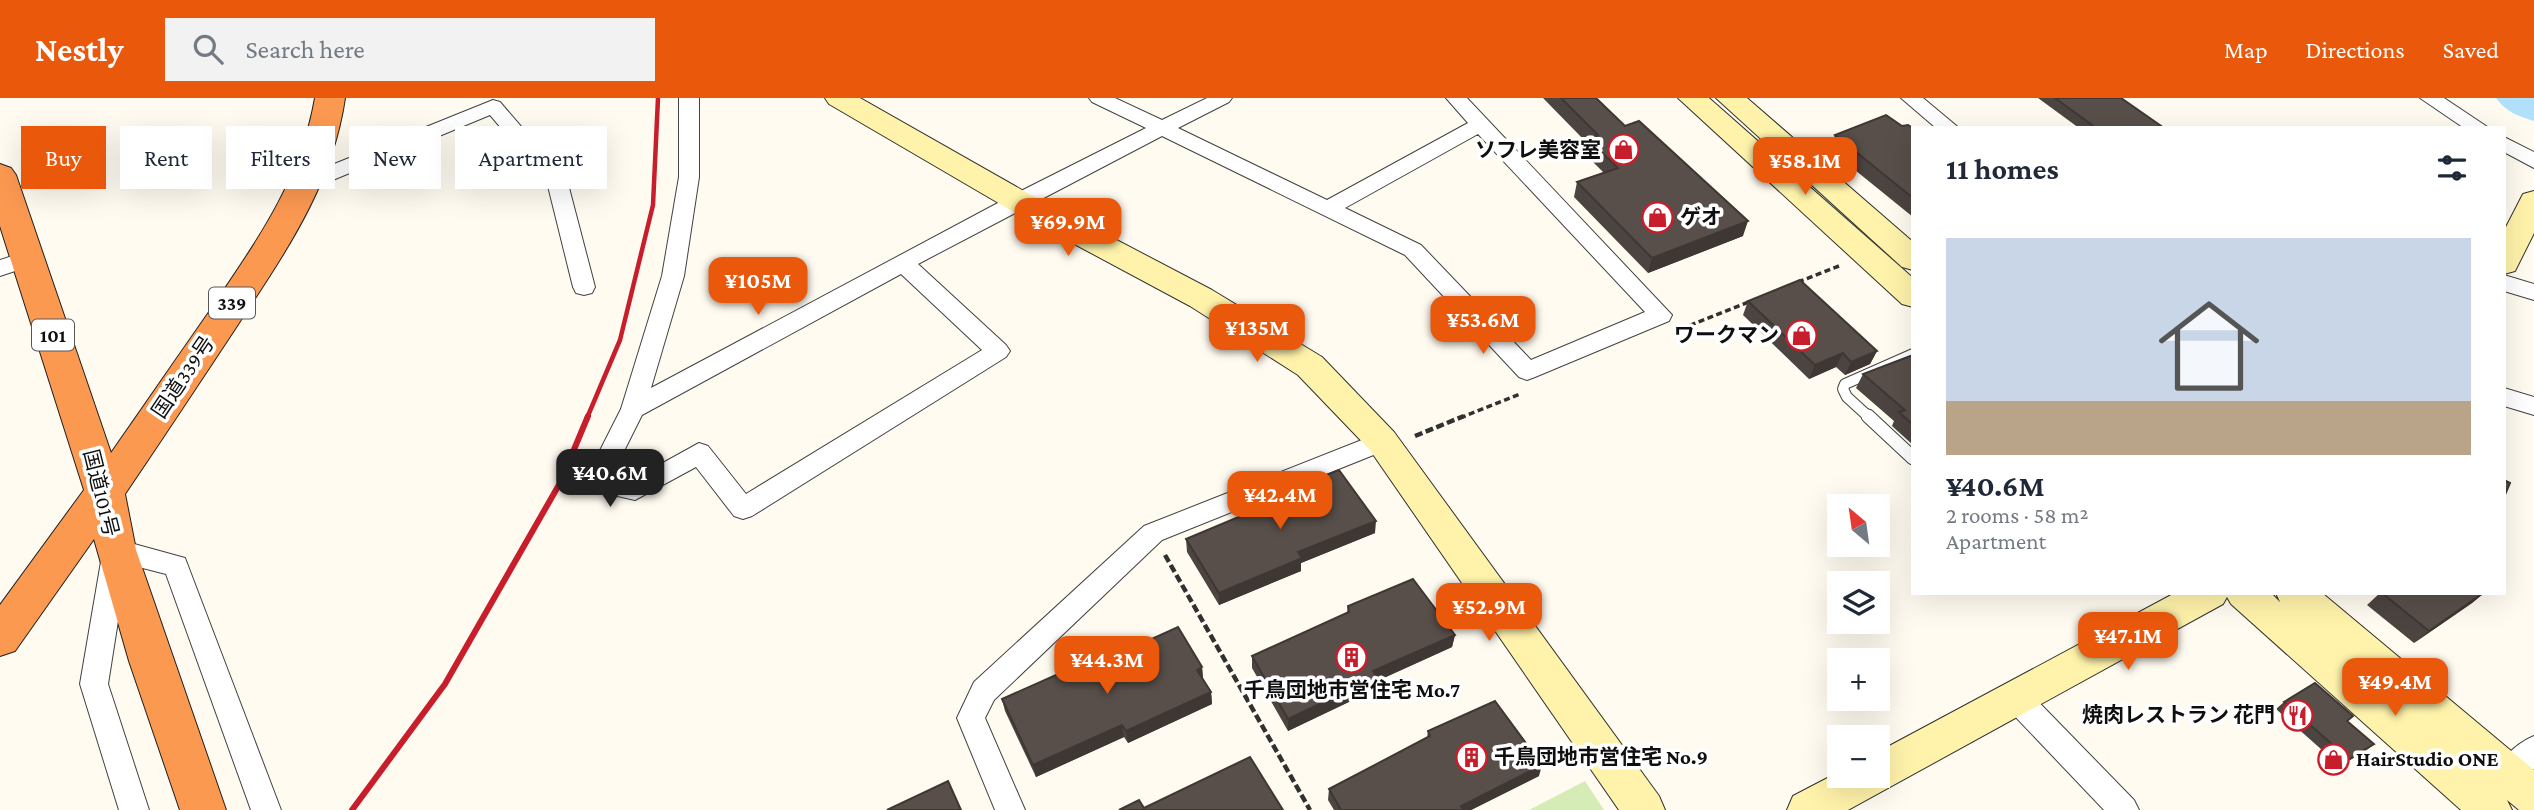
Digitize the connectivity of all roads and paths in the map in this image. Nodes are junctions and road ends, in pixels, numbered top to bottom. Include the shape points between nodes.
1 (330, 98) edge
2 (689, 98) edge
3 (840, 98) edge
4 (1099, 98) edge
5 (1222, 98) edge
6 (1456, 98) edge
7 (1692, 98) edge
8 (1730, 98) edge
9 (1911, 98) edge
10 (2430, 98) edge
11 (1481, 124) junction
12 (324, 126) edge
13 (1946, 126) edge
14 (2476, 126) edge
15 (1160, 130) junction
16 (2506, 144) edge
17 (2534, 161) edge
18 (335, 171) edge
19 (0, 175) edge
20 (301, 189) edge
21 (1017, 201) junction
22 (2534, 201) edge
23 (1327, 209) junction
24 (1911, 256) edge
25 (2506, 259) edge
26 (14, 264) edge
27 (904, 264) junction
28 (2506, 284) edge
29 (584, 287) dead end
30 (2534, 292) edge
31 (1911, 294) edge
32 (1911, 355) edge
33 (2506, 398) edge
34 (2534, 406) edge
35 (633, 409) junction
36 (1382, 441) junction
37 (1911, 456) edge
38 (105, 494) junction
39 (116, 550) junction
40 (1163, 551) dead end
41 (2206, 595) edge
42 (2247, 595) edge
43 (2297, 595) edge
44 (0, 638) edge
45 (2017, 699) junction
46 (1890, 767) edge
47 (2510, 786) edge
48 (1849, 788) edge
49 (134, 810) edge
50 (203, 810) edge
51 (266, 810) edge
52 (1010, 810) edge
53 (1310, 810) edge
54 (1644, 810) edge
55 (1808, 810) edge
56 (2124, 810) edge

1 - 12 highway, 国道339号 / 339
2 - 35 street via 689,177 673,276
3 - 21 street
4 - 15 street
5 - 15 street
6 - 11 street
7 - 31 street
8 - 24 street
9 - 13 street
10 - 14 street
11 - 23 street
11 - 23 street via 1661,315 1527,371 1413,250
15 - 21 street
15 - 23 street
16 - 17 street
18 - 29 street via 494,106 557,180
19 - 26 highway, 国道101号 / 101
20 - 38 highway, 国道339号 / 339 via 279,232
21 - 27 street
21 - 36 street via 1200,298 1300,359
22 - 25 street
26 - 38 highway, 国道101号 / 101
27 - 35 street
27 - 35 street via 998,351 743,509 699,453 635,491 596,482
28 - 30 street
32 - 37 lane via 1845,384 1843,389
33 - 34 street
36 - 52 street via 1153,533 984,691 971,718
36 - 54 street
38 - 39 highway, 国道101号 / 101
38 - 44 highway, 国道339号 / 339
39 - 49 street via 94,684
39 - 50 highway, 国道101号 / 101
39 - 51 street via 176,566
40 - 53 path
41 - 45 street
42 - 47 street
43 - 47 street
45 - 46 street
45 - 56 street
48 - 55 street

